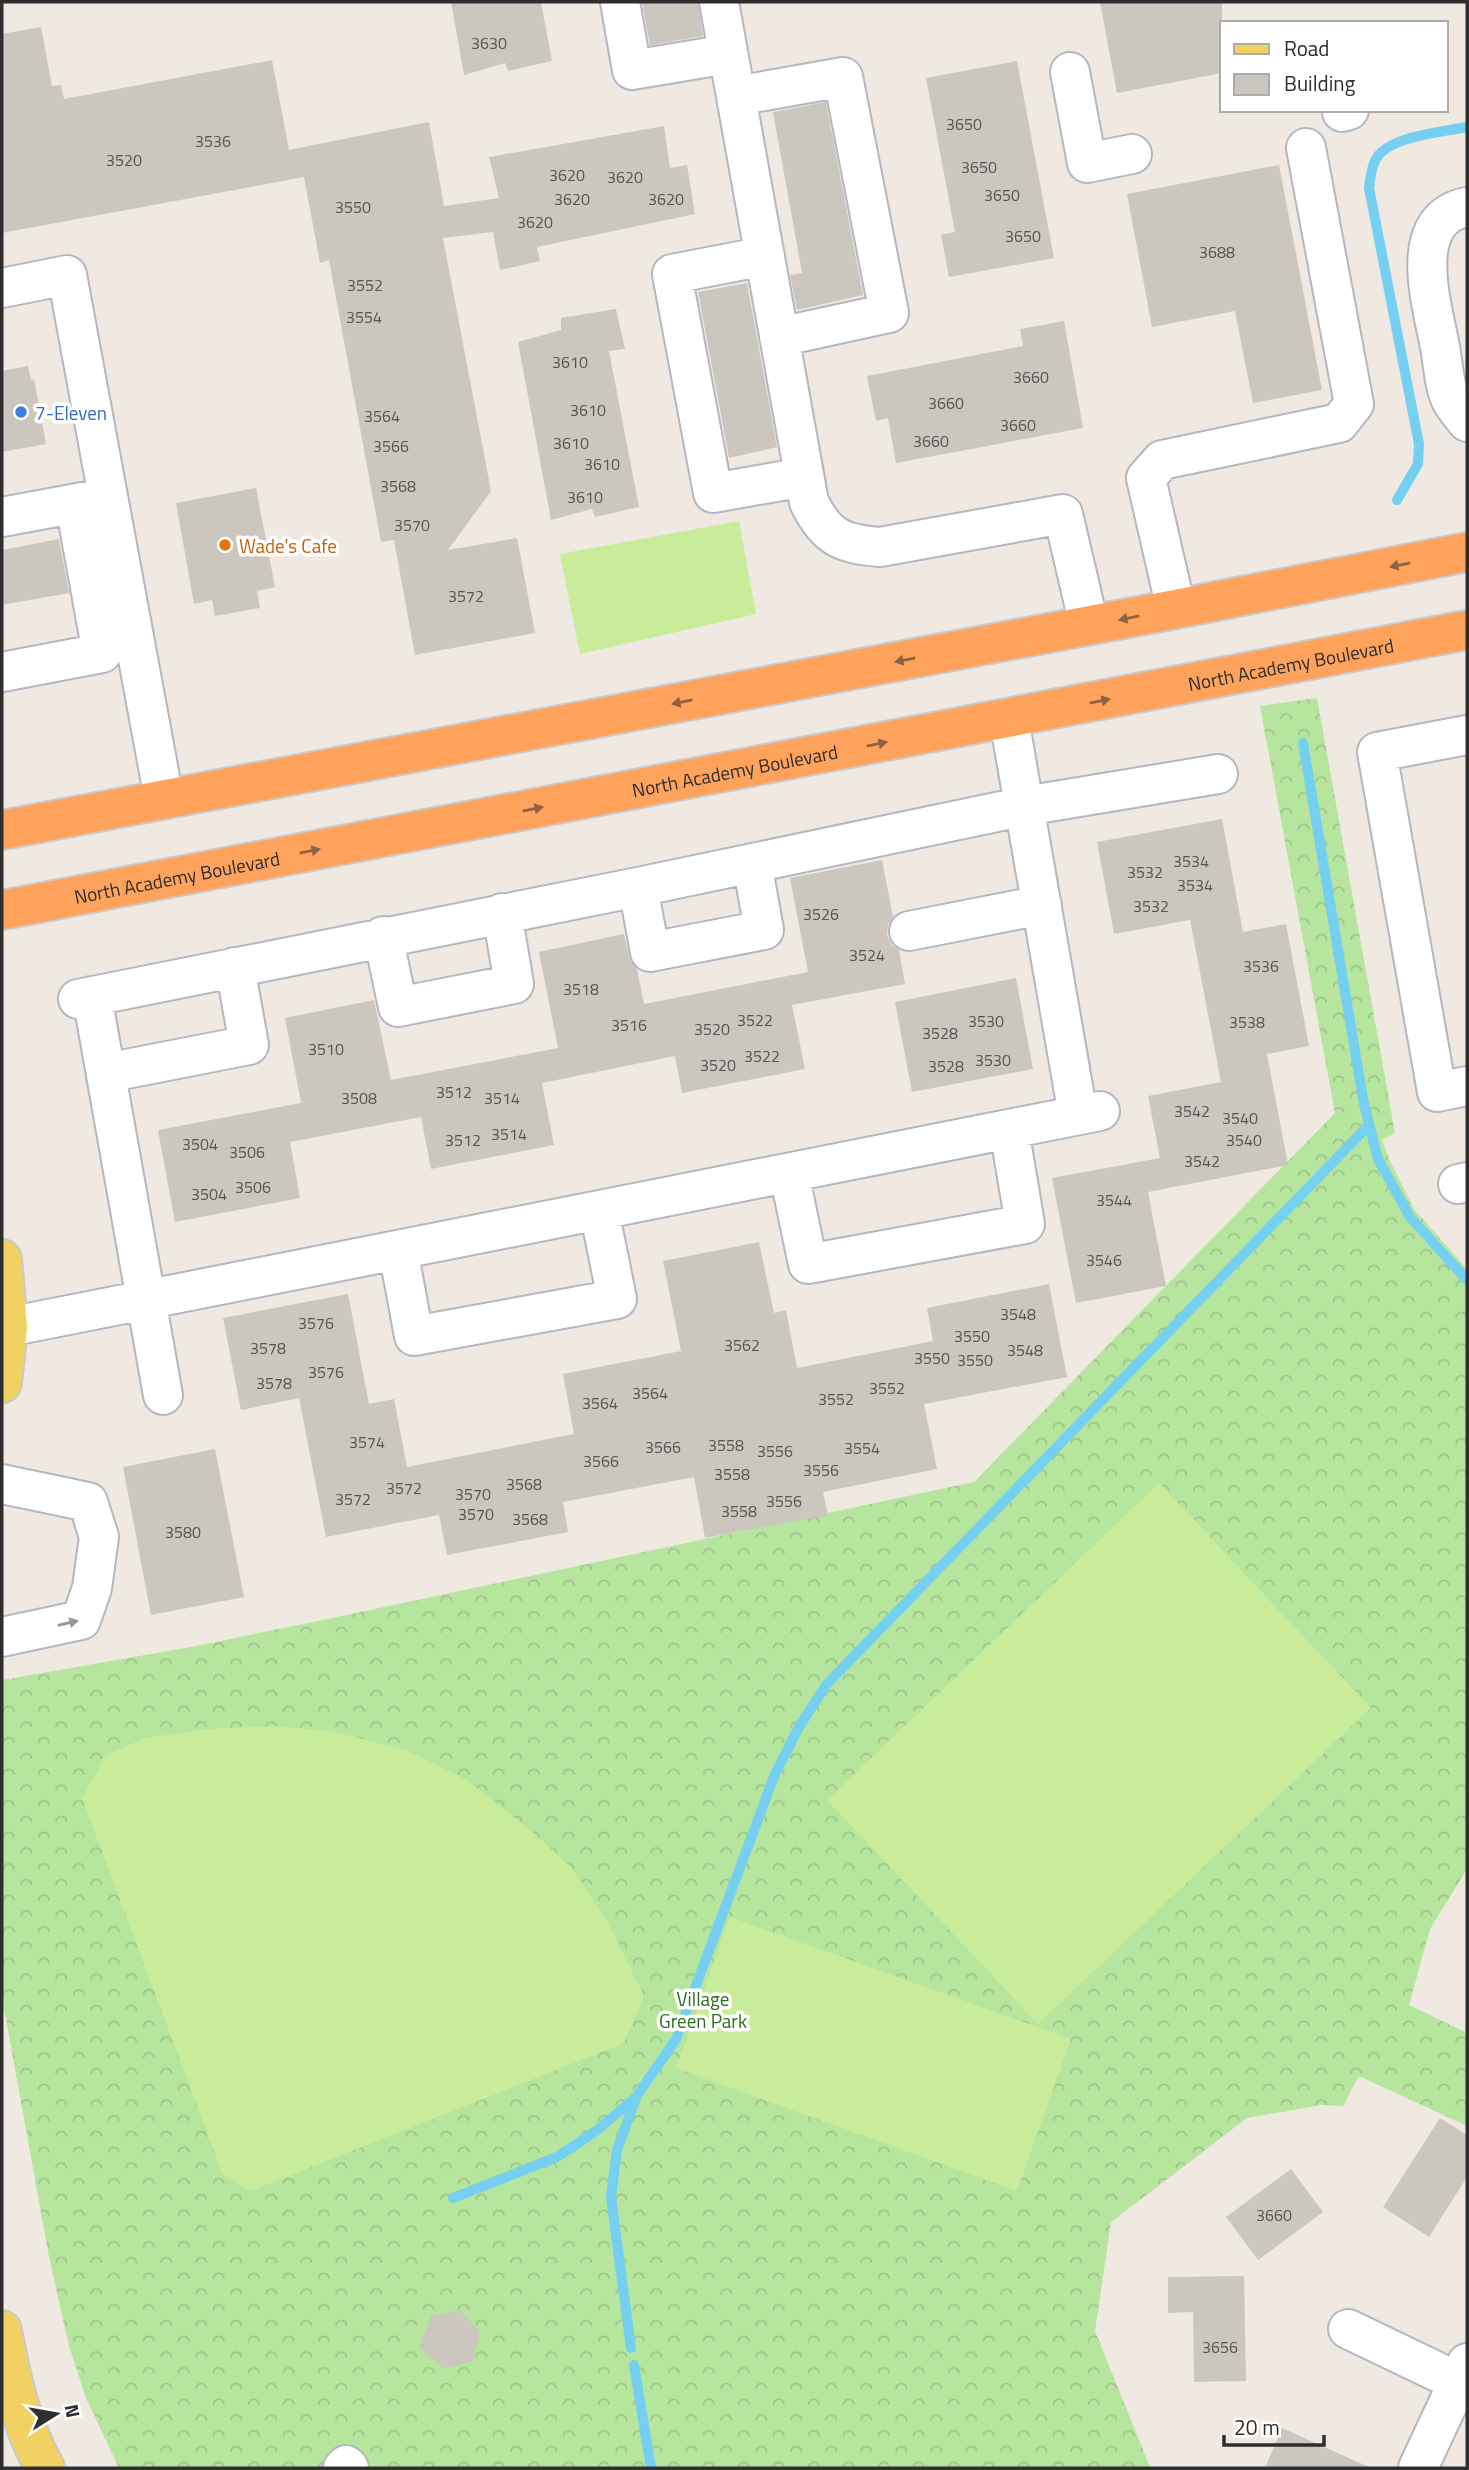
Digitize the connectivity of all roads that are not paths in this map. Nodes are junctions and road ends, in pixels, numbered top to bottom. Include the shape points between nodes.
1 (620, 2) edge
2 (719, 2) edge
3 (728, 54) junction
4 (1070, 72) dead end
5 (736, 96) junction
6 (1306, 148) dead end
7 (1132, 154) dead end
8 (1467, 207) edge
9 (765, 256) junction
10 (2, 288) edge
11 (779, 337) junction
12 (1467, 422) edge
13 (804, 477) junction
14 (92, 500) junction
15 (2, 517) edge
16 (1467, 552) edge
17 (1176, 609) junction
18 (1089, 625) junction
19 (1467, 630) edge
20 (120, 650) junction
21 (2, 671) edge
22 (1009, 719) junction
23 (1467, 735) edge
24 (1218, 774) dead end
25 (164, 799) junction
26 (1025, 806) junction
27 (2, 830) edge
28 (752, 863) junction
29 (638, 887) junction
30 (1042, 905) junction
31 (2, 910) edge
32 (502, 913) junction
33 (909, 931) dead end
34 (383, 936) junction
35 (235, 967) junction
36 (106, 1073) junction
37 (1467, 1086) edge
38 (1009, 1129) junction
39 (789, 1173) junction
40 (599, 1210) junction
41 (398, 1250) junction
42 (2, 1259) edge
43 (147, 1300) junction
44 (5, 1327) edge
45 (2, 1383) edge
46 (163, 1395) dead end
47 (2, 1484) edge
48 (2, 1637) edge
49 (1348, 2329) dead end
50 (2, 2330) edge
51 (1464, 2377) edge
52 (7, 2382) edge
53 (45, 2468) edge
54 (343, 2468) edge
55 (349, 2468) edge
56 (1418, 2468) edge

1 - 3 street via 632,70
2 - 3 street
3 - 5 street
4 - 7 street via 1087,163
5 - 9 street
5 - 11 street via 843,77 889,313
6 - 17 street via 1354,404 1339,423 1162,460 1146,478
8 - 12 street via 1449,212 1434,230 1426,278 1450,399
9 - 11 street
9 - 13 street via 672,274 713,493
10 - 14 street via 67,275
11 - 13 street
13 - 18 street via 808,502 819,523 835,537 855,545 880,547 1063,514
14 - 15 street
14 - 20 street
16 -> 17 highway
17 -> 18 highway
18 -> 25 highway
22 -> 19 highway, North Academy Boulevard
20 - 21 street
20 - 25 street
22 - 26 street
31 -> 22 highway, North Academy Boulevard
23 - 37 street via 1377,752 1437,1092
24 - 26 street
25 - 27 highway
26 - 28 street
26 - 30 street
28 - 29 street
28 - 29 street via 764,930 650,951
29 - 32 street
30 - 33 street
30 - 38 street via 1089,1113
32 - 34 street
32 - 34 street via 514,984 398,1007
34 - 35 street
35 - 36 street via 249,1045
35 - 36 street via 85,998
36 - 43 street
38 - 39 street
38 - 39 street via 1025,1224 808,1264
39 - 40 street
40 - 41 street
40 - 41 street via 617,1298 414,1336
41 - 43 street
42 - 44 main road
43 - 44 street
43 - 46 street
44 - 45 main road
48 -> 47 street via 80,1620 92,1588 99,1537 88,1502
49 - 51 street
50 - 52 main road
51 - 56 street
52 - 53 main road
54 - 55 street

